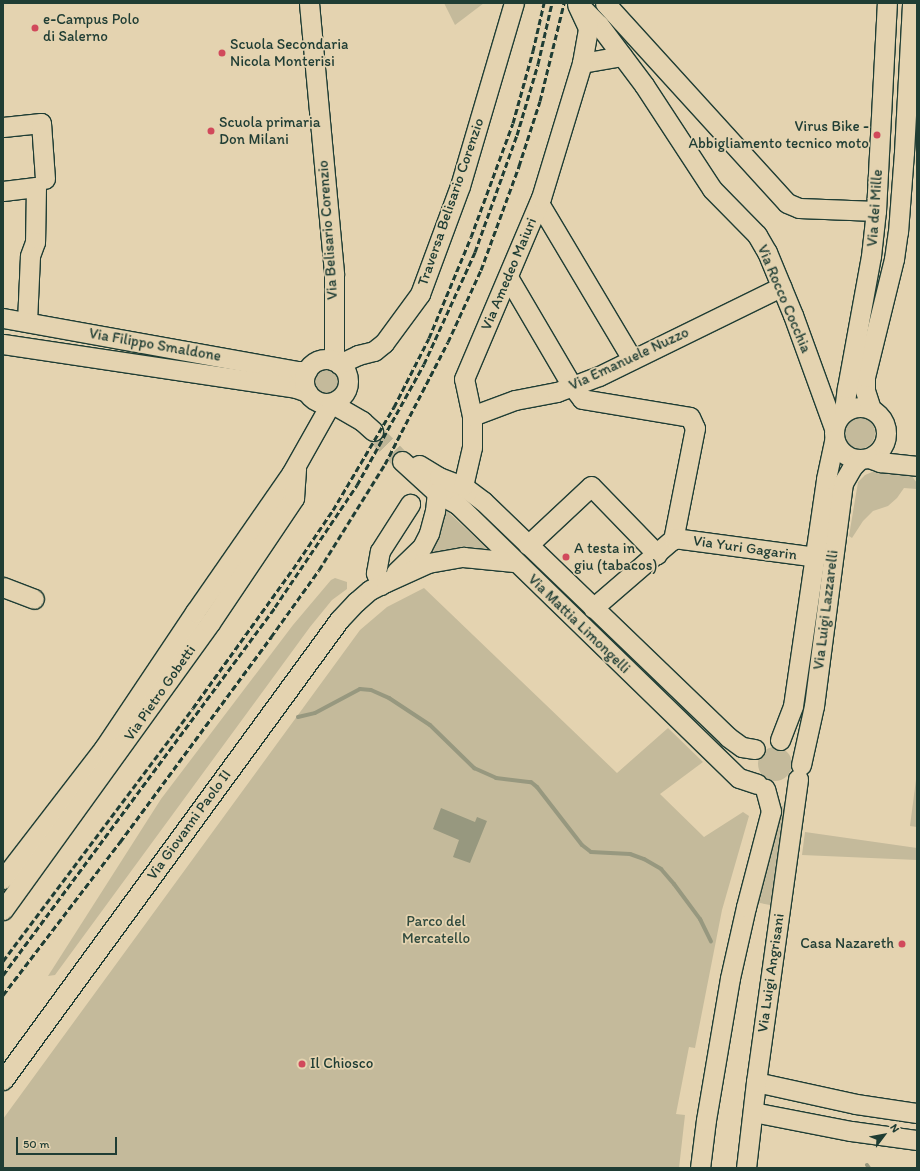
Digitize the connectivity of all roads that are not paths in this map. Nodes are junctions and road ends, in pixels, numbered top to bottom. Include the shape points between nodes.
1 (309, 3) edge
2 (514, 3) edge
3 (605, 3) edge
4 (887, 3) edge
5 (912, 3) edge
6 (577, 4) edge
7 (622, 56) junction
8 (582, 63) junction
9 (658, 64) junction
10 (644, 85) junction
11 (3, 127) edge
12 (45, 179) dead end
13 (3, 191) edge
14 (540, 203) junction
15 (876, 212) junction
16 (508, 277) junction
17 (781, 287) junction
18 (3, 318) edge
19 (27, 322) junction
20 (3, 344) edge
21 (632, 360) junction
22 (336, 362) junction
23 (307, 371) junction
24 (348, 386) junction
25 (572, 386) junction
26 (307, 392) junction
27 (331, 403) junction
28 (871, 409) junction
29 (844, 411) junction
30 (472, 416) junction
31 (834, 434) junction
32 (886, 437) junction
33 (864, 458) junction
34 (917, 465) edge
35 (463, 486) junction
36 (437, 492) junction
37 (410, 504) dead end
38 (673, 539) junction
39 (528, 544) junction
40 (657, 554) junction
41 (816, 557) junction
42 (514, 562) junction
43 (383, 583) junction
44 (3, 587) edge
45 (34, 600) dead end
46 (593, 608) junction
47 (780, 740) junction
48 (755, 749) junction
49 (800, 772) junction
50 (86, 783) junction
51 (761, 787) junction
52 (3, 879) edge
53 (3, 910) edge
54 (3, 1080) edge
55 (756, 1082) junction
56 (753, 1112) junction
57 (917, 1113) edge
58 (917, 1125) edge
59 (917, 1135) edge
60 (917, 1140) edge
61 (700, 1168) edge
62 (746, 1168) edge

1 - 22 street, Via Belisario Corenzio via 334,275
2 - 22 street, Traversa Belisario Corenzio via 460,186 420,294 384,343 374,351
3 - 9 street
4 - 15 street, Via dei Mille
5 - 28 street, Via dei Mille via 898,232 894,259 865,377 865,390
6 - 7 street, Via Rocco Cocchia via 599,25
6 - 8 street, Via Amedeo Maiuri via 588,28
7 - 8 street
7 - 10 street, Via Rocco Cocchia
8 - 14 street, Via Amedeo Maiuri
9 - 10 street via 643,76
9 - 15 street via 787,203 805,208
10 - 17 street, Via Rocco Cocchia via 712,189 757,235
11 - 12 street via 41,123
13 - 19 street via 36,187 35,242 30,256
14 - 16 street, Via Amedeo Maiuri
14 - 21 street
15 - 29 street, Via dei Mille via 872,256
16 - 25 street
16 - 30 street, Via Amedeo Maiuri via 464,379
17 - 21 street, Via Emanuele Nuzzo
17 - 31 street, Via Rocco Cocchia
18 - 19 street, Via Filippo Smaldone
19 - 23 street, Via Filippo Smaldone
20 - 26 street, Via Filippo Smaldone via 296,388
21 - 25 street, Via Emanuele Nuzzo
22 - 23 street via 316,362
22 - 24 street via 345,370
23 - 26 street
24 - 27 street via 342,396
24 - 27 street via 376,427
25 - 30 street, Via Emanuele Nuzzo via 557,392 514,400
25 - 38 street via 582,399 690,417 695,428
26 - 27 street via 318,401
27 - 50 street, Via Pietro Gobetti via 296,466 206,612 134,704
28 - 29 street via 857,406
28 - 32 street via 883,420
29 - 31 street via 836,422
30 - 35 street, Via Amedeo Maiuri via 472,447
31 - 33 street via 844,454 852,458
31 - 41 street, Via Luigi Lazzarelli
32 - 33 street via 880,450
32 - 34 street via 901,455
33 - 34 street
33 - 49 street, Via Luigi Lazzarelli via 852,466 843,483 814,706
35 - 36 street, Via Mattia Limongelli via 423,469 404,457
35 - 39 street, Via Mattia Limongelli via 483,501
36 - 42 street, Via Mattia Limongelli via 456,504
36 - 43 street, Via Giovanni Paolo II via 429,534 422,547
37 - 43 street via 380,551 376,573
38 - 40 street
38 - 41 street, Via Yuri Gagarin
39 - 40 street via 591,486
39 - 46 street, Via Mattia Limongelli
40 - 46 street
41 - 47 street, Via Luigi Lazzarelli via 793,706
42 - 43 street, Via Giovanni Paolo II via 475,557 449,558 428,563
42 - 51 street, Via Mattia Limongelli via 739,778
43 - 54 street, Via Giovanni Paolo II via 370,590 339,620
44 - 45 street
46 - 48 street, Via Mattia Limongelli via 728,737 742,747
47 - 48 street via 766,741
47 - 49 street via 793,747 800,758
48 - 51 street via 749,762 749,770
49 - 51 street via 788,788 779,791
49 - 55 street, Via Luigi Angrisani
50 - 52 street, Via Pietro Gobetti
50 - 53 street, Via Pietro Gobetti
51 - 61 street via 771,811 730,978
55 - 56 street, Via Luigi Angrisani
55 - 57 street via 856,1104
56 - 60 street via 851,1131
56 - 62 street, Via Luigi Angrisani
58 - 59 street

